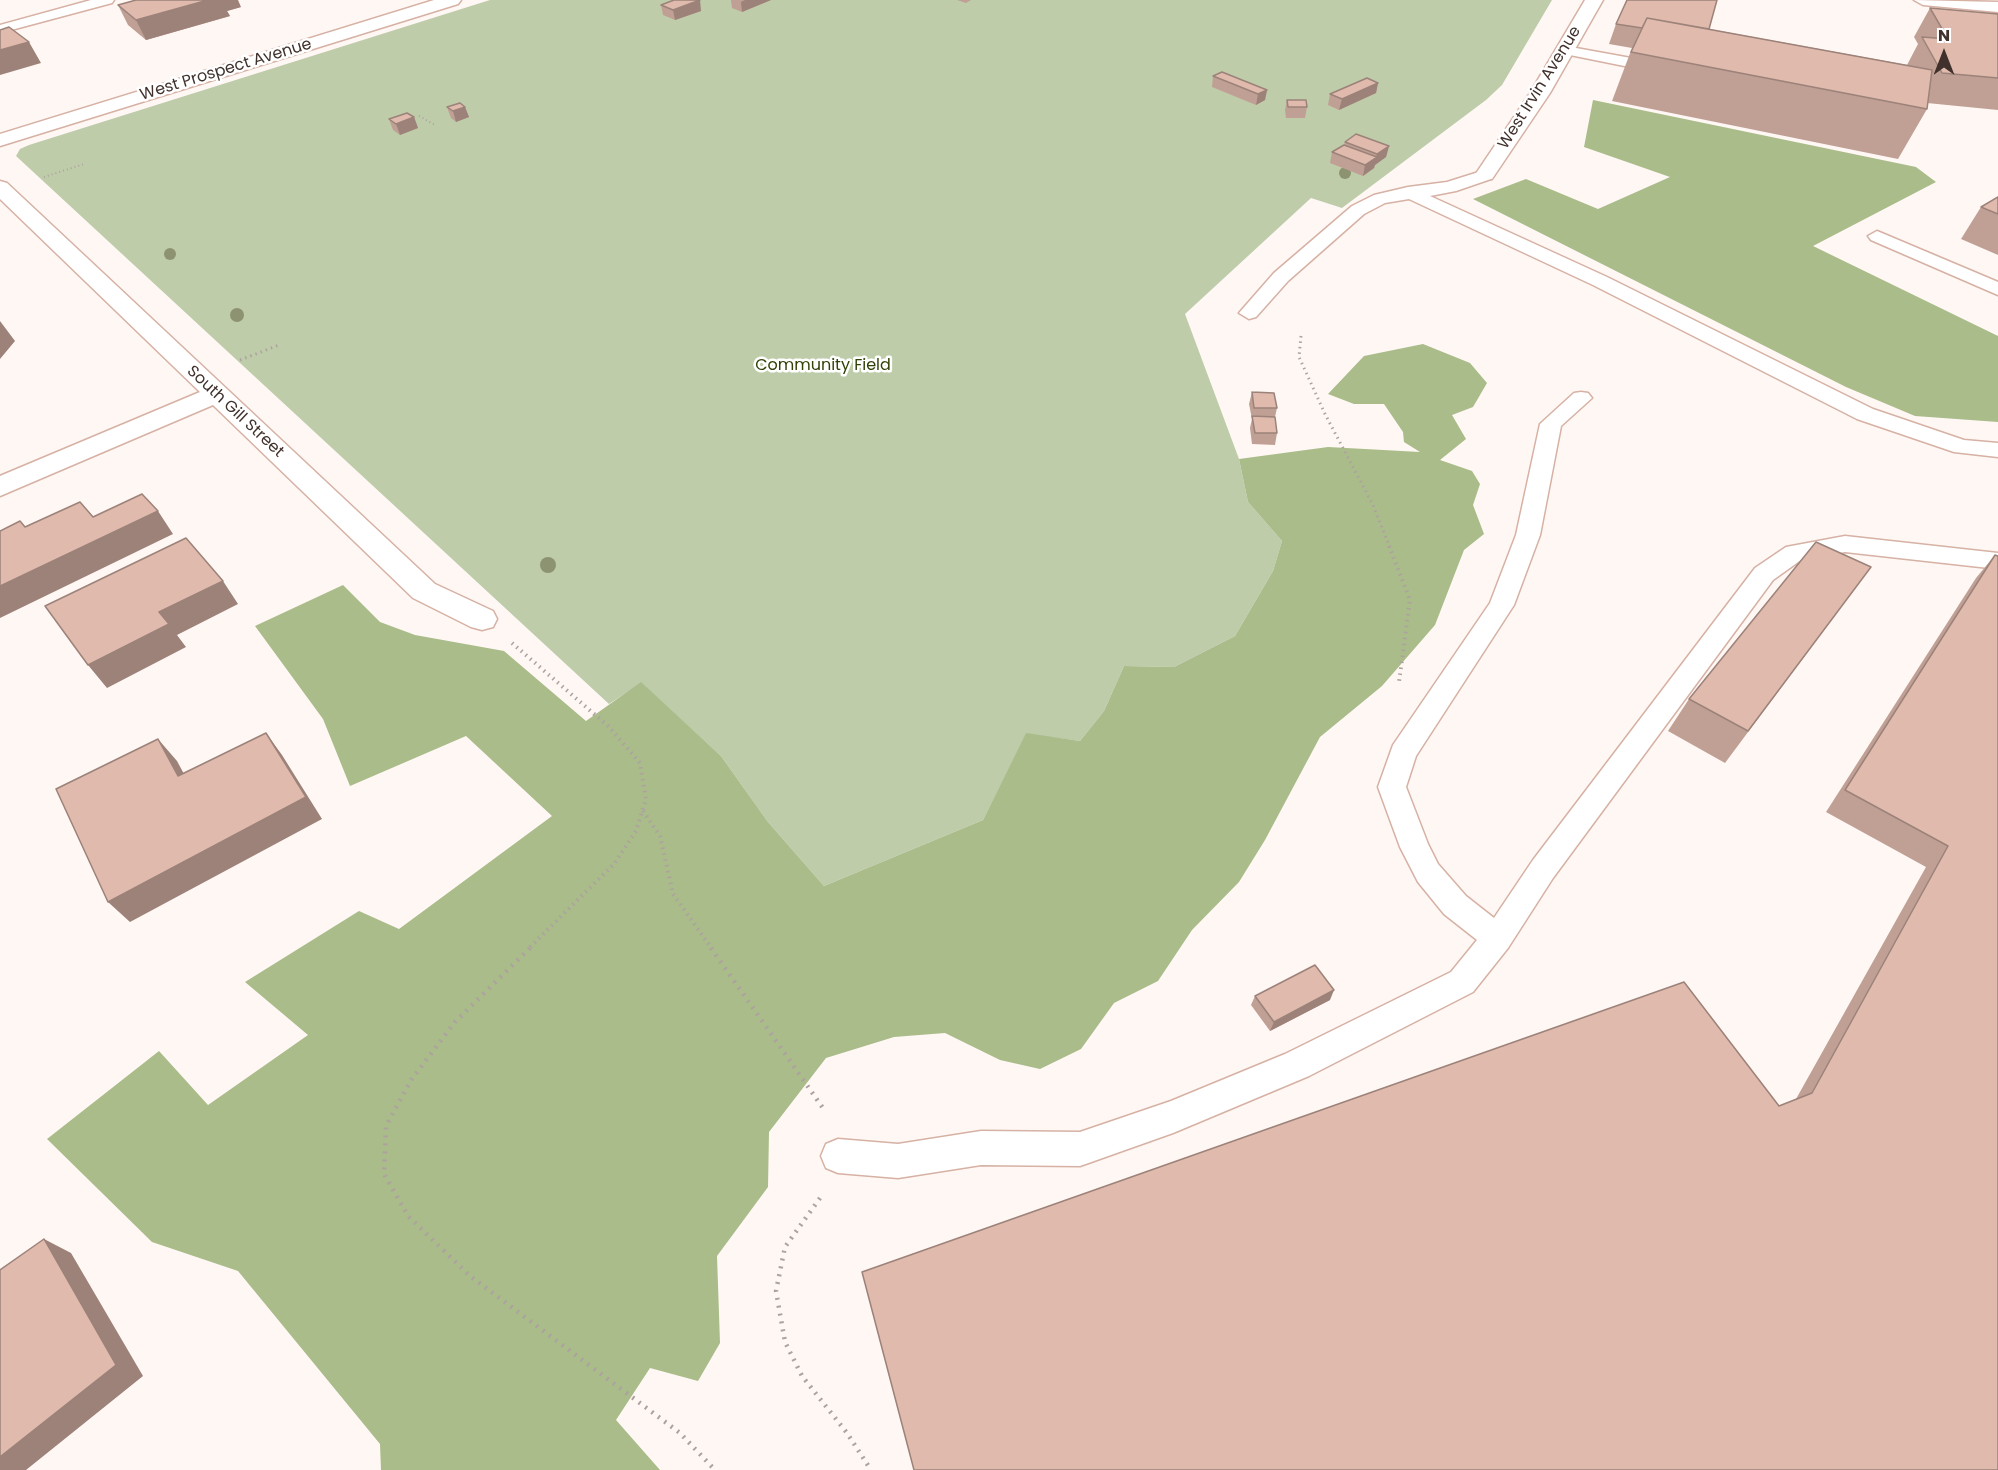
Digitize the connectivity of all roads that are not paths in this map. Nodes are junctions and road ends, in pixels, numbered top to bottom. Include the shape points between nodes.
1 (106, 0) edge
2 (452, 0) edge
3 (1594, 0) edge
4 (1923, 0) edge
5 (1998, 7) edge
6 (0, 29) edge
7 (1565, 50) junction
8 (1678, 71) edge
9 (0, 140) edge
10 (1485, 175) joint
11 (0, 187) edge
12 (1408, 192) junction
13 (1877, 236) dead end
14 (1998, 289) edge
15 (1249, 313) dead end
16 (217, 394) junction
17 (1581, 398) dead end
18 (1998, 450) edge
19 (0, 487) edge
20 (1998, 561) edge
21 (482, 619) road end
22 (1497, 938) junction
23 (838, 1156) road end

1 - 6 lane
2 - 9 street, West Prospect Avenue
3 - 7 street, West Irvin Avenue
4 - 5 street
7 - 8 lane
7 - 10 street, West Irvin Avenue
10 - 12 lane via 1450,187
11 - 16 street, South Gill Street
12 - 15 lane via 1358,210 1281,277
12 - 18 lane via 1600,281 1864,414 1962,447
13 - 14 lane
16 - 19 street
16 - 21 street, South Gill Street via 424,591
17 - 22 lane via 1551,424 1528,535 1502,605 1403,753 1392,787 1410,838 1428,873 1455,905
20 - 22 lane via 1845,544 1794,553 1764,574 1543,869
22 - 23 lane via 1462,982 1297,1065 1173,1118 1080,1149 981,1148 898,1161

